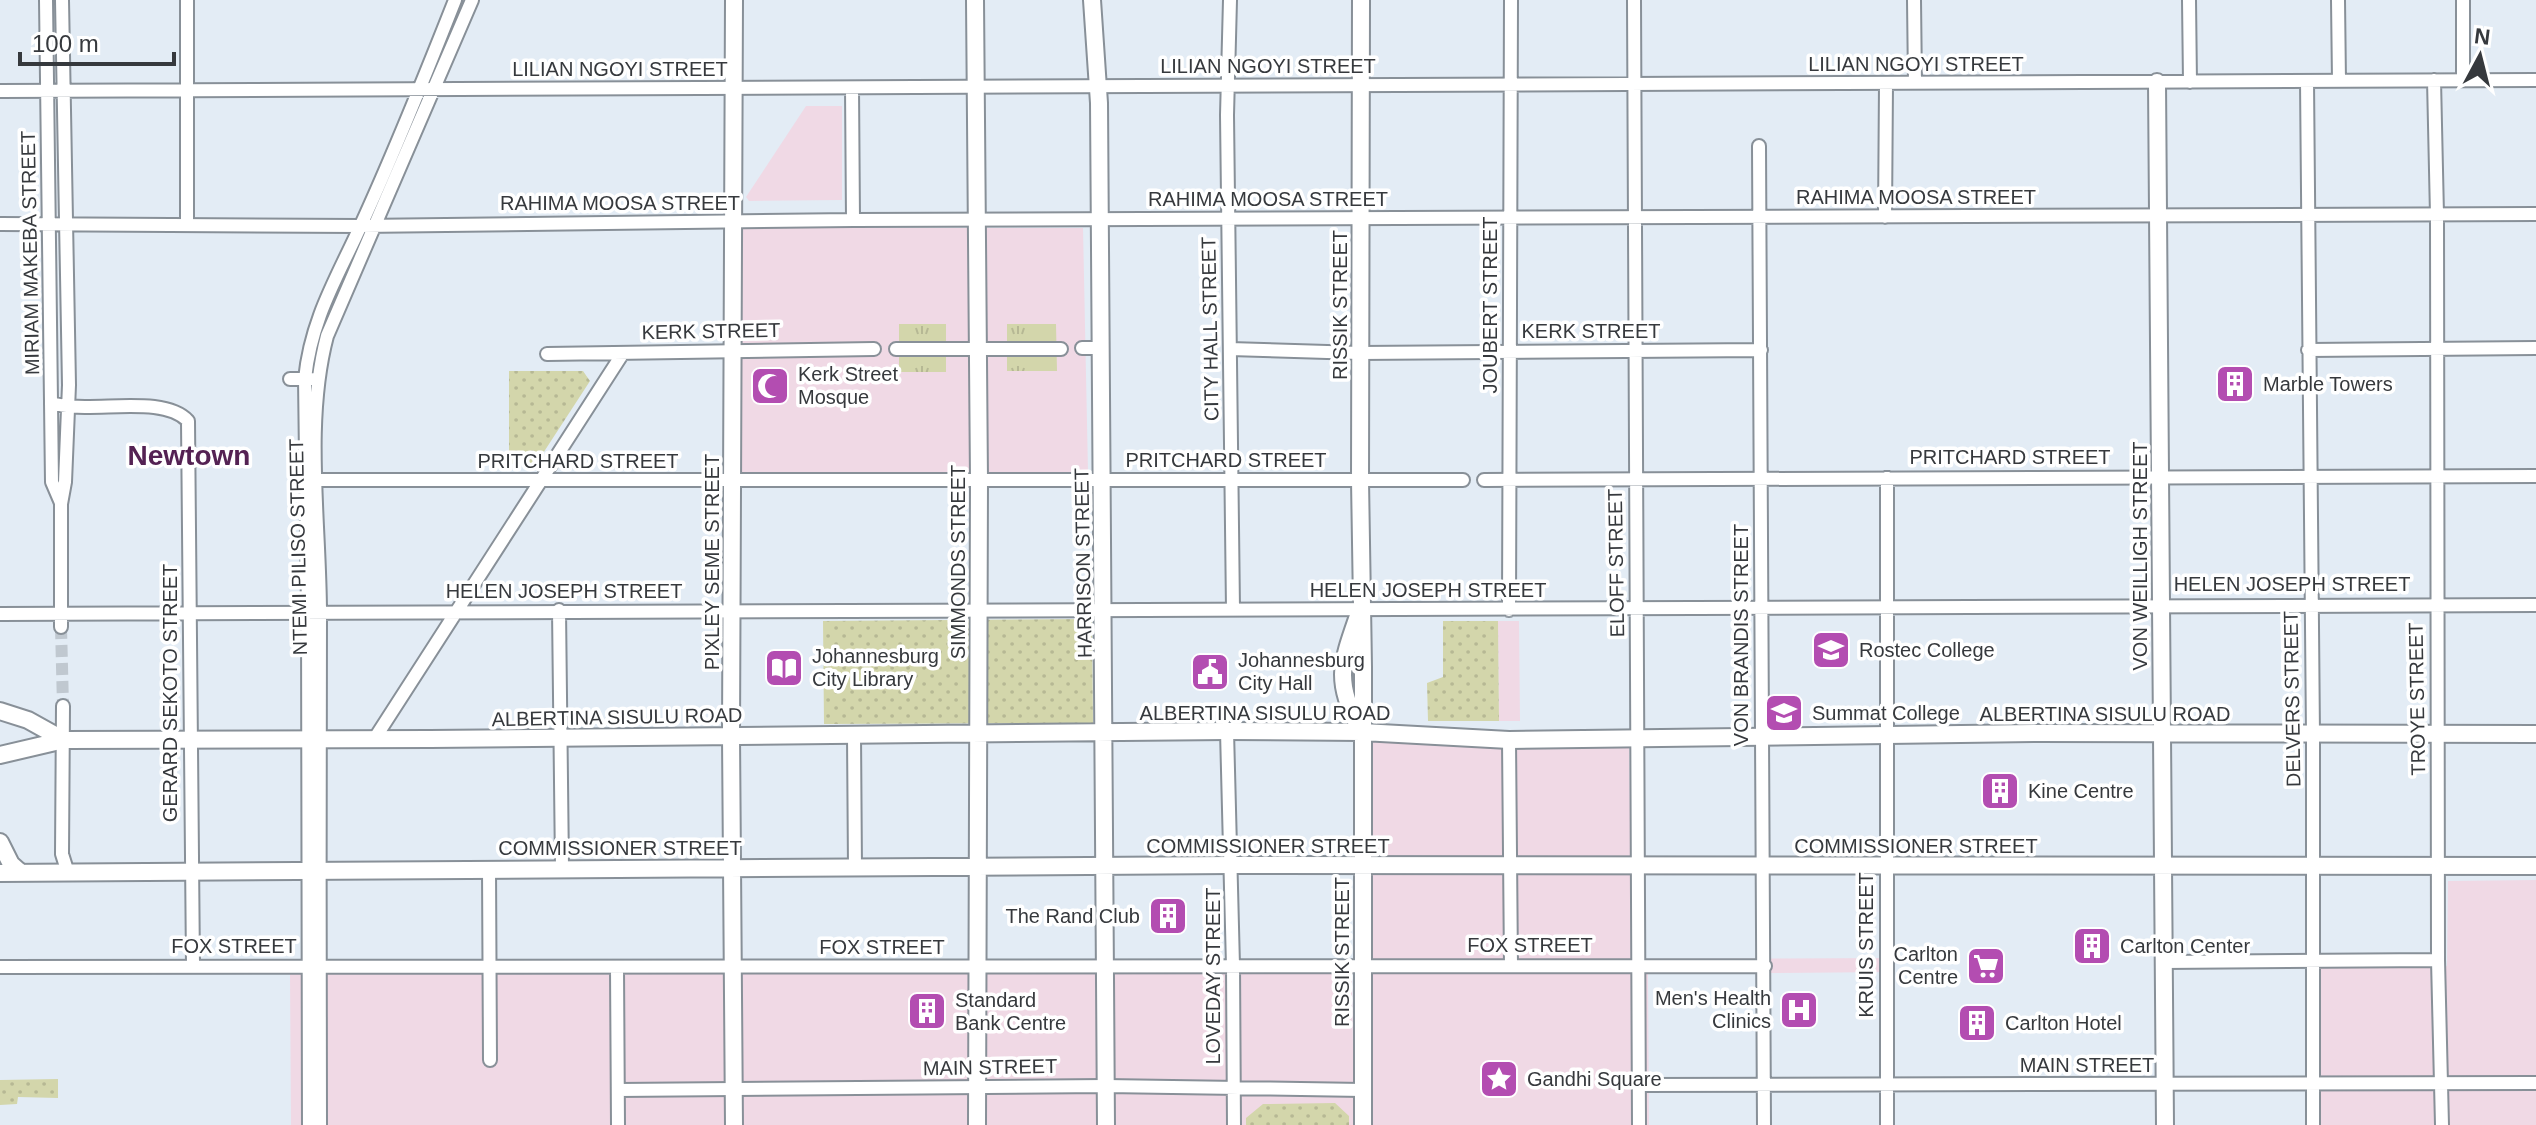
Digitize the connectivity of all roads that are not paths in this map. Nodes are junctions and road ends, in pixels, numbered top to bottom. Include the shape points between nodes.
1 (46, 0) edge
2 (62, 0) edge
3 (187, 0) edge
4 (455, 0) edge
5 (472, 0) edge
6 (734, 0) edge
7 (975, 0) edge
8 (1092, 0) edge
9 (1230, 0) edge
10 (1361, 0) edge
11 (1511, 0) edge
12 (1634, 0) edge
13 (1914, 0) edge
14 (2189, 0) edge
15 (2338, 0) edge
16 (2463, 0) edge
17 (2434, 80) junction
18 (2463, 80) junction
19 (2536, 80) edge
20 (2307, 81) junction
21 (2339, 81) junction
22 (2157, 82) junction
23 (2190, 82) junction
24 (1915, 83) junction
25 (1886, 84) junction
26 (1511, 85) junction
27 (1635, 85) junction
28 (1227, 86) junction
29 (1360, 86) junction
30 (1098, 87) junction
31 (852, 88) junction
32 (977, 88) junction
33 (733, 89) junction
34 (187, 90) junction
35 (434, 90) junction
36 (0, 91) edge
37 (65, 91) junction
38 (419, 91) junction
39 (49, 92) junction
40 (1759, 146) dead end
41 (2536, 214) edge
42 (2308, 215) junction
43 (2437, 215) junction
44 (2158, 216) junction
45 (1761, 217) junction
46 (1885, 217) junction
47 (1361, 218) junction
48 (1511, 218) junction
49 (1635, 218) junction
50 (1100, 219) junction
51 (1229, 219) junction
52 (853, 220) junction
53 (977, 220) junction
54 (735, 222) junction
55 (0, 224) edge
56 (49, 224) junction
57 (66, 224) junction
58 (187, 224) junction
59 (368, 226) junction
60 (1082, 348) dead end
61 (1101, 348) junction
62 (2437, 348) junction
63 (2536, 348) edge
64 (874, 349) dead end
65 (896, 349) dead end
66 (1061, 349) dead end
67 (1230, 349) junction
68 (977, 350) junction
69 (1636, 350) junction
70 (1761, 350) junction
71 (2308, 350) junction
72 (732, 351) junction
73 (1510, 351) junction
74 (623, 353) junction
75 (1360, 353) junction
76 (547, 354) dead end
77 (290, 379) dead end
78 (305, 379) junction
79 (318, 379) junction
80 (51, 403) junction
81 (68, 408) junction
82 (2160, 476) junction
83 (2437, 476) junction
84 (2536, 476) edge
85 (2310, 477) junction
86 (1887, 478) junction
87 (312, 480) junction
88 (979, 480) junction
89 (1102, 480) junction
90 (1231, 480) junction
91 (1360, 480) junction
92 (1463, 480) dead end
93 (1484, 480) dead end
94 (1510, 480) junction
95 (1761, 480) junction
96 (732, 481) junction
97 (1635, 481) junction
98 (541, 482) junction
99 (61, 504) junction
100 (2311, 604) junction
101 (2436, 604) junction
102 (2161, 605) junction
103 (2536, 605) edge
104 (1759, 608) junction
105 (1887, 608) junction
106 (1105, 609) junction
107 (1233, 609) junction
108 (559, 610) junction
109 (978, 610) junction
110 (1361, 610) junction
111 (1509, 610) junction
112 (1636, 610) junction
113 (731, 611) junction
114 (314, 612) junction
115 (455, 612) junction
116 (0, 614) edge
117 (190, 615) junction
118 (61, 621) junction
119 (63, 706) tunnel mouth
120 (0, 711) edge
121 (1227, 731) junction
122 (1362, 732) junction
123 (978, 733) junction
124 (1105, 733) junction
125 (2162, 734) junction
126 (2536, 734) edge
127 (854, 735) junction
128 (1888, 735) junction
129 (2313, 735) junction
130 (2437, 735) junction
131 (731, 736) junction
132 (1761, 737) junction
133 (375, 738) junction
134 (561, 738) junction
135 (313, 739) junction
136 (1637, 739) junction
137 (64, 740) junction
138 (190, 740) junction
139 (1509, 740) junction
140 (0, 755) edge
141 (0, 842) edge
142 (1232, 865) junction
143 (1638, 865) junction
144 (1104, 866) junction
145 (1362, 866) junction
146 (1509, 866) junction
147 (1763, 866) junction
148 (1886, 866) junction
149 (2163, 866) junction
150 (2314, 866) junction
151 (2438, 866) junction
152 (2536, 866) edge
153 (562, 867) junction
154 (489, 868) junction
155 (733, 868) junction
156 (855, 868) junction
157 (976, 868) junction
158 (67, 870) junction
159 (314, 870) junction
160 (20, 872) junction
161 (191, 872) junction
162 (0, 873) edge
163 (2438, 960) junction
164 (2163, 962) junction
165 (2313, 962) junction
166 (1639, 965) junction
167 (193, 966) junction
168 (314, 966) junction
169 (977, 966) junction
170 (1233, 966) junction
171 (1362, 966) junction
172 (1511, 966) junction
173 (1765, 966) junction
174 (0, 967) edge
175 (733, 967) junction
176 (1105, 967) junction
177 (489, 968) junction
178 (617, 968) junction
179 (490, 1060) dead end
180 (2536, 1083) edge
181 (2313, 1084) junction
182 (2440, 1084) junction
183 (1639, 1085) junction
184 (1887, 1085) junction
185 (2164, 1085) junction
186 (1106, 1086) junction
187 (1763, 1086) junction
188 (976, 1087) junction
189 (1233, 1088) junction
190 (734, 1089) junction
191 (618, 1090) junction
192 (1363, 1090) junction
193 (309, 1125) edge
194 (320, 1125) edge
195 (618, 1125) edge
196 (734, 1125) edge
197 (977, 1125) edge
198 (1106, 1125) edge
199 (1234, 1125) edge
200 (1363, 1125) edge
201 (1639, 1125) edge
202 (1764, 1125) edge
203 (1887, 1125) edge
204 (2165, 1125) edge
205 (2313, 1125) edge
206 (2442, 1125) edge

1 - 39 street, MIRIAM MAKEBA STREET
2 - 37 street, MIRIAM MAKEBA STREET
3 - 34 street
4 - 38 street, NTEMI PILISO STREET
5 - 35 street, NTEMI PILISO STREET
6 - 33 main road, PIXLEY SEME STREET
7 - 32 main road, SIMMONDS STREET
8 - 30 main road, HARRISON STREET
9 - 28 street, CITY HALL STREET
10 - 29 main road, RISSIK STREET
11 - 26 street, JOUBERT STREET
12 - 27 street, ELOFF STREET
13 - 24 street
14 - 23 street
15 - 21 street
16 - 18 street
17 - 18 street, LILIAN NGOYI STREET
17 - 21 street, LILIAN NGOYI STREET
17 - 43 street, TROYE STREET
18 - 19 street, LILIAN NGOYI STREET
20 - 21 street, LILIAN NGOYI STREET
20 - 23 street, LILIAN NGOYI STREET
20 - 42 street, DELVERS STREET
22 - 23 street, LILIAN NGOYI STREET
22 - 24 street, LILIAN NGOYI STREET
22 - 44 main road, VON WEILLIGH STREET
24 - 25 street, LILIAN NGOYI STREET
25 - 27 street, LILIAN NGOYI STREET
25 - 46 street
26 - 27 street, LILIAN NGOYI STREET
26 - 29 street, LILIAN NGOYI STREET
26 - 48 street, JOUBERT STREET
27 - 49 street, ELOFF STREET
28 - 29 street, LILIAN NGOYI STREET
28 - 30 street, LILIAN NGOYI STREET
28 - 51 street, CITY HALL STREET
29 - 47 main road, RISSIK STREET
30 - 32 street, LILIAN NGOYI STREET
30 - 50 main road, HARRISON STREET
31 - 32 street, LILIAN NGOYI STREET
31 - 33 street, LILIAN NGOYI STREET
31 - 52 street
32 - 53 main road, SIMMONDS STREET
33 - 35 street, LILIAN NGOYI STREET
33 - 54 main road, PIXLEY SEME STREET
34 - 37 street, LILIAN NGOYI STREET
34 - 38 street, LILIAN NGOYI STREET
34 - 58 street
35 - 38 street, LILIAN NGOYI STREET
35 - 59 street, NTEMI PILISO STREET
36 - 39 street, LILIAN NGOYI STREET
37 - 39 street, LILIAN NGOYI STREET
37 - 57 street, MIRIAM MAKEBA STREET
38 - 59 street, NTEMI PILISO STREET
39 - 56 street, MIRIAM MAKEBA STREET
40 - 45 street, VON BRANDIS STREET
41 - 43 street, RAHIMA MOOSA STREET
42 - 43 street, RAHIMA MOOSA STREET
42 - 44 street, RAHIMA MOOSA STREET
42 - 71 street, DELVERS STREET
43 - 62 street, TROYE STREET
44 - 46 street, RAHIMA MOOSA STREET
44 - 82 main road, VON WEILLIGH STREET
45 - 46 street, RAHIMA MOOSA STREET
45 - 49 street, RAHIMA MOOSA STREET
45 - 70 street, VON BRANDIS STREET
47 - 48 street, RAHIMA MOOSA STREET
47 - 51 street, RAHIMA MOOSA STREET
47 - 75 main road, RISSIK STREET
48 - 49 street, RAHIMA MOOSA STREET
48 - 73 street, JOUBERT STREET
49 - 69 street, ELOFF STREET
50 - 51 street, RAHIMA MOOSA STREET
50 - 53 street, RAHIMA MOOSA STREET
50 - 61 main road, HARRISON STREET
51 - 67 street, CITY HALL STREET
52 - 53 street, RAHIMA MOOSA STREET
52 - 54 street, RAHIMA MOOSA STREET
53 - 68 main road, SIMMONDS STREET
54 - 59 street, RAHIMA MOOSA STREET
54 - 72 main road, PIXLEY SEME STREET
55 - 56 street, RAHIMA MOOSA STREET
56 - 57 street, RAHIMA MOOSA STREET
56 - 80 street, MIRIAM MAKEBA STREET
57 - 58 street, RAHIMA MOOSA STREET
57 - 81 street, MIRIAM MAKEBA STREET
58 - 59 street, RAHIMA MOOSA STREET
59 - 78 street, NTEMI PILISO STREET via 318,319
59 - 79 street, NTEMI PILISO STREET via 327,336
60 - 61 street
61 - 89 main road, HARRISON STREET
62 - 63 street
62 - 71 street
62 - 83 street, TROYE STREET
64 - 72 street, KERK STREET
65 - 68 street
66 - 68 street
67 - 75 street, KERK STREET
67 - 90 street, CITY HALL STREET
68 - 88 main road, SIMMONDS STREET
69 - 70 street, KERK STREET
69 - 73 street, KERK STREET
69 - 97 street, ELOFF STREET
70 - 95 street, VON BRANDIS STREET
71 - 85 street, DELVERS STREET
72 - 74 street, KERK STREET
72 - 96 main road, PIXLEY SEME STREET
73 - 75 street, KERK STREET
73 - 94 street, JOUBERT STREET
74 - 76 street, KERK STREET
74 - 98 street
75 - 91 main road, RISSIK STREET
77 - 78 street
78 - 79 street
78 - 87 street, NTEMI PILISO STREET
79 - 87 street, NTEMI PILISO STREET
80 - 81 street
80 - 99 street, MIRIAM MAKEBA STREET via 52,482
81 - 99 street, MIRIAM MAKEBA STREET
81 - 117 street, GERARD SEKOTO STREET via 155,407 181,413 188,421
82 - 85 street, PRITCHARD STREET
82 - 86 street, PRITCHARD STREET
82 - 102 main road, VON WEILLIGH STREET
83 - 84 street, PRITCHARD STREET
83 - 85 street, PRITCHARD STREET
83 - 101 street, TROYE STREET
85 - 100 street, DELVERS STREET
86 - 95 street, PRITCHARD STREET
86 - 105 street, KRUIS STREET
87 - 98 street, PRITCHARD STREET
87 - 114 street, NTEMI PILISO STREET
88 - 89 street, PRITCHARD STREET
88 - 96 street, PRITCHARD STREET
88 - 109 main road, SIMMONDS STREET
89 - 90 street, PRITCHARD STREET
89 - 106 main road, HARRISON STREET
90 - 91 street, PRITCHARD STREET
90 - 107 street, CITY HALL STREET
91 - 92 street, PRITCHARD STREET
91 - 110 main road, RISSIK STREET
93 - 94 street, PRITCHARD STREET
94 - 97 street, PRITCHARD STREET
94 - 111 street, JOUBERT STREET
95 - 97 street, PRITCHARD STREET
95 - 104 street, VON BRANDIS STREET
96 - 98 street, PRITCHARD STREET
96 - 113 main road, PIXLEY SEME STREET
97 - 112 street, ELOFF STREET
98 - 115 street
99 - 118 street, MIRIAM MAKEBA STREET
100 - 101 street, HELEN JOSEPH STREET
100 - 102 street, HELEN JOSEPH STREET
100 - 129 street, DELVERS STREET
101 - 103 street, HELEN JOSEPH STREET
101 - 130 street, TROYE STREET
102 - 105 street, HELEN JOSEPH STREET
102 - 125 main road, VON WEILLIGH STREET
104 - 105 street, HELEN JOSEPH STREET
104 - 112 street, HELEN JOSEPH STREET
104 - 132 street, VON BRANDIS STREET
105 - 128 street, KRUIS STREET
106 - 107 street, HELEN JOSEPH STREET
106 - 109 street, HELEN JOSEPH STREET
106 - 124 main road, HARRISON STREET
107 - 110 street, HELEN JOSEPH STREET
108 - 113 street, HELEN JOSEPH STREET
108 - 115 street, HELEN JOSEPH STREET
108 - 134 street
109 - 113 street, HELEN JOSEPH STREET
109 - 123 main road, SIMMONDS STREET
110 - 111 street, HELEN JOSEPH STREET
110 - 122 main road, RISSIK STREET
111 - 112 street, HELEN JOSEPH STREET
112 - 136 street, ELOFF STREET
113 - 131 main road, PIXLEY SEME STREET
114 - 115 street, HELEN JOSEPH STREET
114 - 117 street, HELEN JOSEPH STREET
114 - 135 street, NTEMI PILISO STREET
115 - 133 street
116 - 118 street, HELEN JOSEPH STREET
117 - 118 street, HELEN JOSEPH STREET
117 - 138 street, GERARD SEKOTO STREET
119 - 137 street
120 - 137 main road, ALBERTINA SISULU ROAD
121 - 122 main road, ALBERTINA SISULU ROAD
121 - 124 main road, ALBERTINA SISULU ROAD
121 - 142 street, LOVEDAY STREET
122 - 139 main road, ALBERTINA SISULU ROAD
122 - 145 main road, RISSIK STREET
123 - 124 main road, ALBERTINA SISULU ROAD
123 - 127 main road, ALBERTINA SISULU ROAD
123 - 157 main road, SIMMONDS STREET
124 - 144 main road, HARRISON STREET
125 - 128 main road, ALBERTINA SISULU ROAD
125 - 129 main road, ALBERTINA SISULU ROAD
125 - 149 main road, VON WEILLIGH STREET
126 - 130 main road, ALBERTINA SISULU ROAD
127 - 131 main road, ALBERTINA SISULU ROAD
127 - 156 street
128 - 132 main road, ALBERTINA SISULU ROAD
128 - 148 street, KRUIS STREET
129 - 130 main road, ALBERTINA SISULU ROAD
129 - 150 street, DELVERS STREET
130 - 151 street, TROYE STREET
131 - 134 main road, ALBERTINA SISULU ROAD
131 - 155 main road, PIXLEY SEME STREET
132 - 136 main road, ALBERTINA SISULU ROAD
132 - 147 street, VON BRANDIS STREET
133 - 134 main road, ALBERTINA SISULU ROAD
133 - 135 main road, ALBERTINA SISULU ROAD
134 - 153 street
135 - 138 main road, ALBERTINA SISULU ROAD
135 - 159 street, NTEMI PILISO STREET
136 - 139 main road, ALBERTINA SISULU ROAD
136 - 143 street, ELOFF STREET
137 - 138 main road, ALBERTINA SISULU ROAD
137 - 140 main road
137 - 158 street
138 - 161 street, GERARD SEKOTO STREET
139 - 146 street
141 - 160 main road
142 - 144 main road, COMMISSIONER STREET
142 - 145 main road, COMMISSIONER STREET
142 - 170 street, LOVEDAY STREET
143 - 146 main road, COMMISSIONER STREET
143 - 147 main road, COMMISSIONER STREET
143 - 166 street, ELOFF STREET
144 - 157 main road, COMMISSIONER STREET
144 - 176 main road, HARRISON STREET
145 - 146 main road, COMMISSIONER STREET
145 - 171 main road, RISSIK STREET
146 - 172 street
147 - 148 main road, COMMISSIONER STREET
147 - 173 street, VON BRANDIS STREET
148 - 149 main road, COMMISSIONER STREET
148 - 184 street, KRUIS STREET
149 - 150 main road, COMMISSIONER STREET
149 - 164 main road, VON WEILLIGH STREET
150 - 151 main road, COMMISSIONER STREET
150 - 165 street, DELVERS STREET
151 - 152 main road, COMMISSIONER STREET
151 - 163 street, TROYE STREET
153 - 154 main road, COMMISSIONER STREET
153 - 155 main road, COMMISSIONER STREET
154 - 159 main road, COMMISSIONER STREET
154 - 177 street
155 - 156 main road, COMMISSIONER STREET
155 - 175 main road, PIXLEY SEME STREET
156 - 157 main road, COMMISSIONER STREET
157 - 169 main road, SIMMONDS STREET
158 - 160 main road, COMMISSIONER STREET
158 - 161 main road, COMMISSIONER STREET
159 - 161 main road, COMMISSIONER STREET
159 - 168 street, NTEMI PILISO STREET
160 - 162 main road, COMMISSIONER STREET
161 - 167 street, GERARD SEKOTO STREET
163 - 165 street
163 - 182 street, TROYE STREET
164 - 165 street
164 - 185 main road, VON WEILLIGH STREET
165 - 181 street, DELVERS STREET
166 - 172 street, FOX STREET
166 - 173 street, FOX STREET
166 - 183 street, ELOFF STREET
167 - 168 street, FOX STREET
167 - 174 street, FOX STREET
168 - 177 street, FOX STREET
168 - 193 street, NTEMI PILISO STREET
168 - 194 street, NTEMI PILISO STREET
169 - 175 street, FOX STREET
169 - 176 street, FOX STREET
169 - 188 main road, SIMMONDS STREET
170 - 171 street, FOX STREET
170 - 176 street, FOX STREET
170 - 189 street, LOVEDAY STREET
171 - 172 street, FOX STREET
171 - 192 main road, RISSIK STREET
173 - 187 street, VON BRANDIS STREET
175 - 178 street, FOX STREET
175 - 190 main road, PIXLEY SEME STREET
176 - 186 main road, HARRISON STREET
177 - 178 street, FOX STREET
177 - 179 street
178 - 191 street
180 - 182 street, MAIN STREET
181 - 182 street, MAIN STREET
181 - 185 street, MAIN STREET
181 - 205 street, DELVERS STREET
182 - 206 street, TROYE STREET
183 - 187 street, MAIN STREET
183 - 201 street, ELOFF STREET
184 - 185 street, MAIN STREET
184 - 187 street, MAIN STREET
184 - 203 street, KRUIS STREET
185 - 204 main road, VON WEILLIGH STREET
186 - 188 street, MAIN STREET
186 - 189 street, MAIN STREET
186 - 198 main road, HARRISON STREET
187 - 202 street, VON BRANDIS STREET
188 - 190 street, MAIN STREET
188 - 197 main road, SIMMONDS STREET
189 - 192 street, MAIN STREET
189 - 199 street, LOVEDAY STREET
190 - 191 street, MAIN STREET
190 - 196 main road, PIXLEY SEME STREET
191 - 195 street
192 - 200 main road, RISSIK STREET

